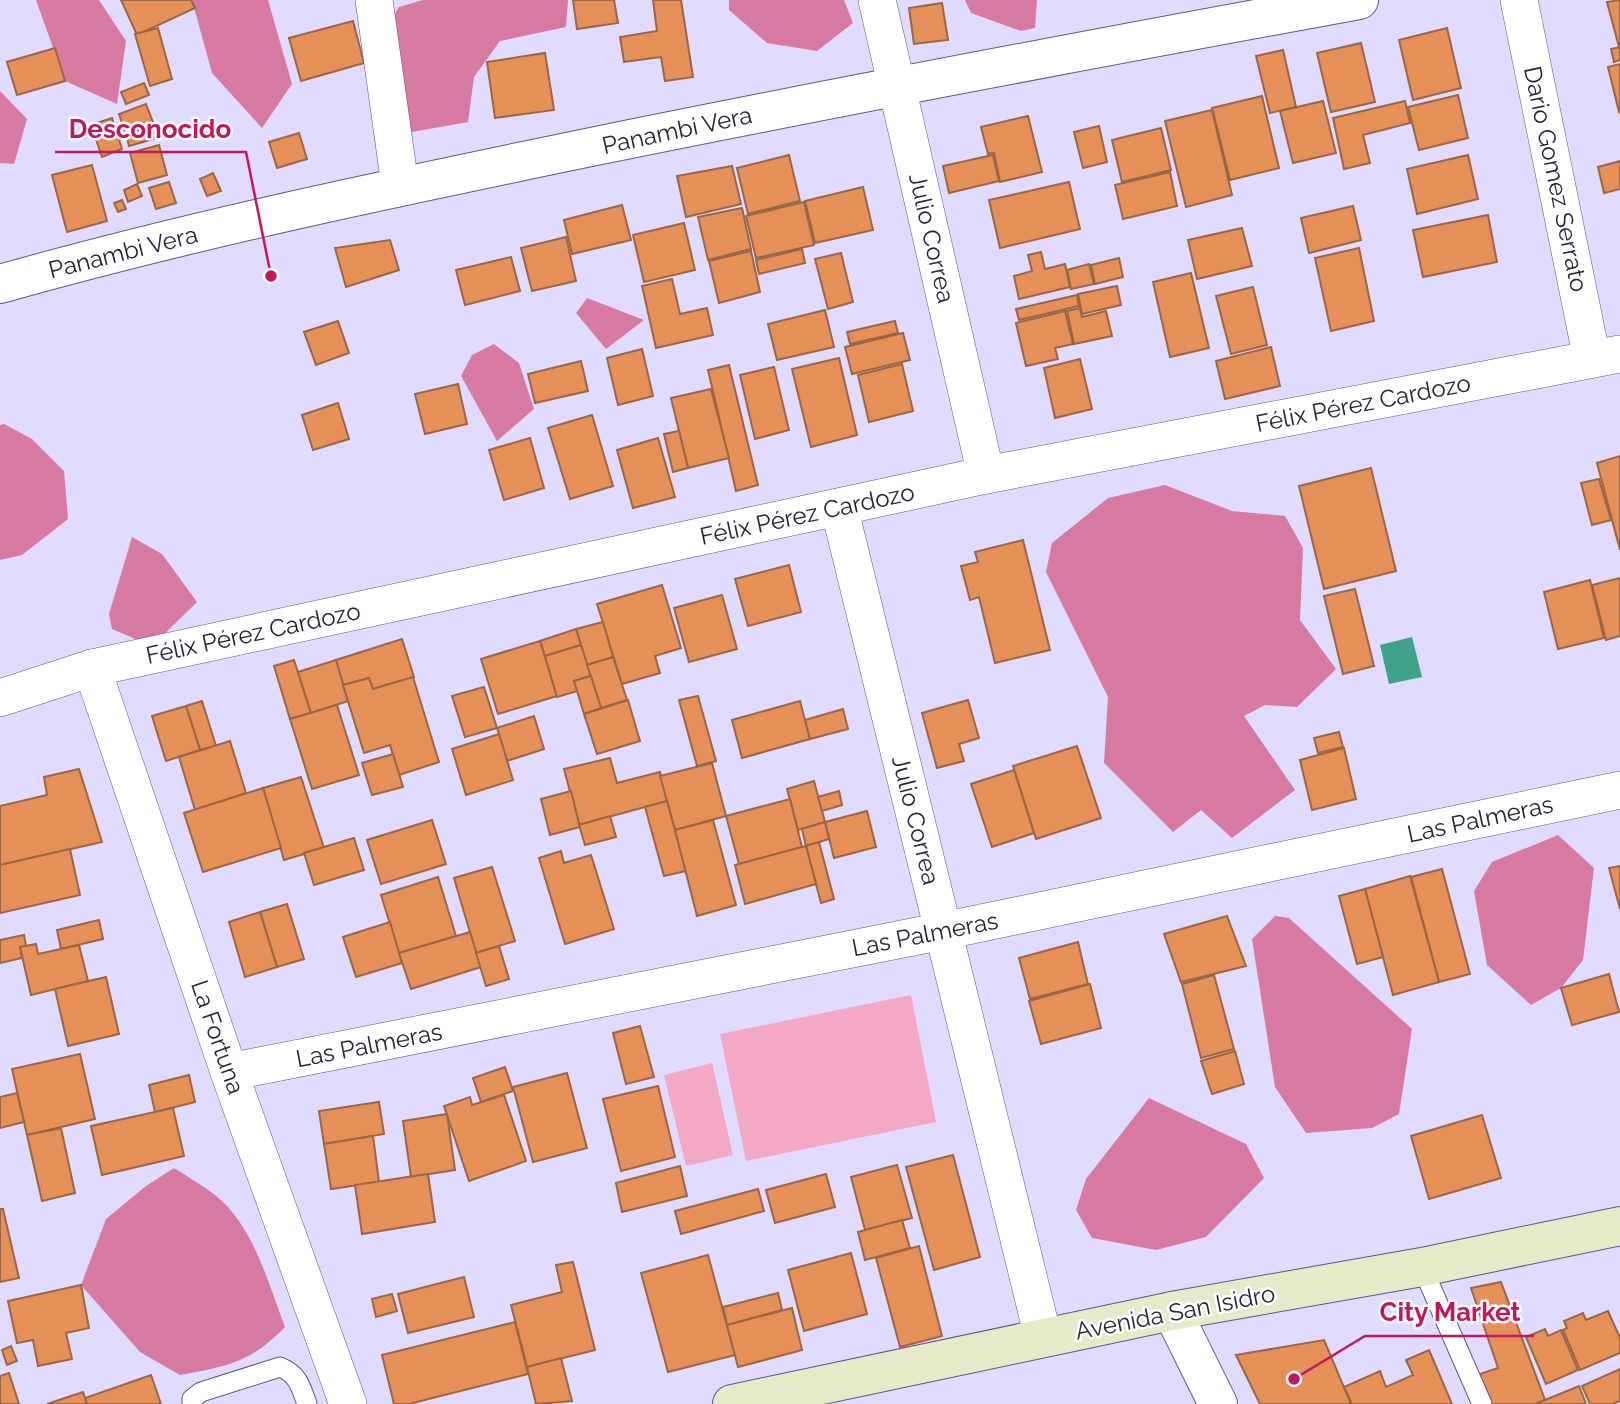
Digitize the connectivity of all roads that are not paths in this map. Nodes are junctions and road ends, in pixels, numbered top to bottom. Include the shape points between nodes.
1 (374, 0) edge
2 (877, 0) edge
3 (1359, 0) edge
4 (1519, 0) edge
5 (897, 85) junction
6 (400, 185) junction
7 (0, 284) edge
8 (1606, 356) edge
9 (986, 475) junction
10 (839, 506) junction
11 (92, 668) junction
12 (0, 698) edge
13 (1620, 790) edge
14 (943, 931) junction
15 (229, 1072) junction
16 (1620, 1226) edge
17 (1422, 1267) junction
18 (1172, 1311) junction
19 (1043, 1337) junction
20 (192, 1404) edge
21 (307, 1404) edge
22 (348, 1404) edge
23 (732, 1404) edge
24 (1218, 1404) edge
25 (1482, 1404) edge

1 - 6 street
2 - 5 street, Julio Correa
3 - 5 street, Panambi Vera
4 - 8 street, Dario Gomez Serrato
5 - 6 street, Panambi Vera
5 - 9 street, Julio Correa
6 - 7 street, Panambi Vera
8 - 9 street, Félix Pérez Cardozo
9 - 10 street, Félix Pérez Cardozo
10 - 11 street, Félix Pérez Cardozo
10 - 14 street, Julio Correa
11 - 12 street, Félix Pérez Cardozo
11 - 15 street, La Fortuna
13 - 14 street, Las Palmeras
14 - 15 street, Las Palmeras
14 - 19 street, Julio Correa
15 - 22 street, La Fortuna
16 - 17 main road, Avenida San Isidro
17 - 18 main road, Avenida San Isidro
17 - 25 lane
18 - 19 main road, Avenida San Isidro
18 - 24 street
19 - 23 main road, Avenida San Isidro
20 - 21 lane via 201,1392 281,1367 299,1382

